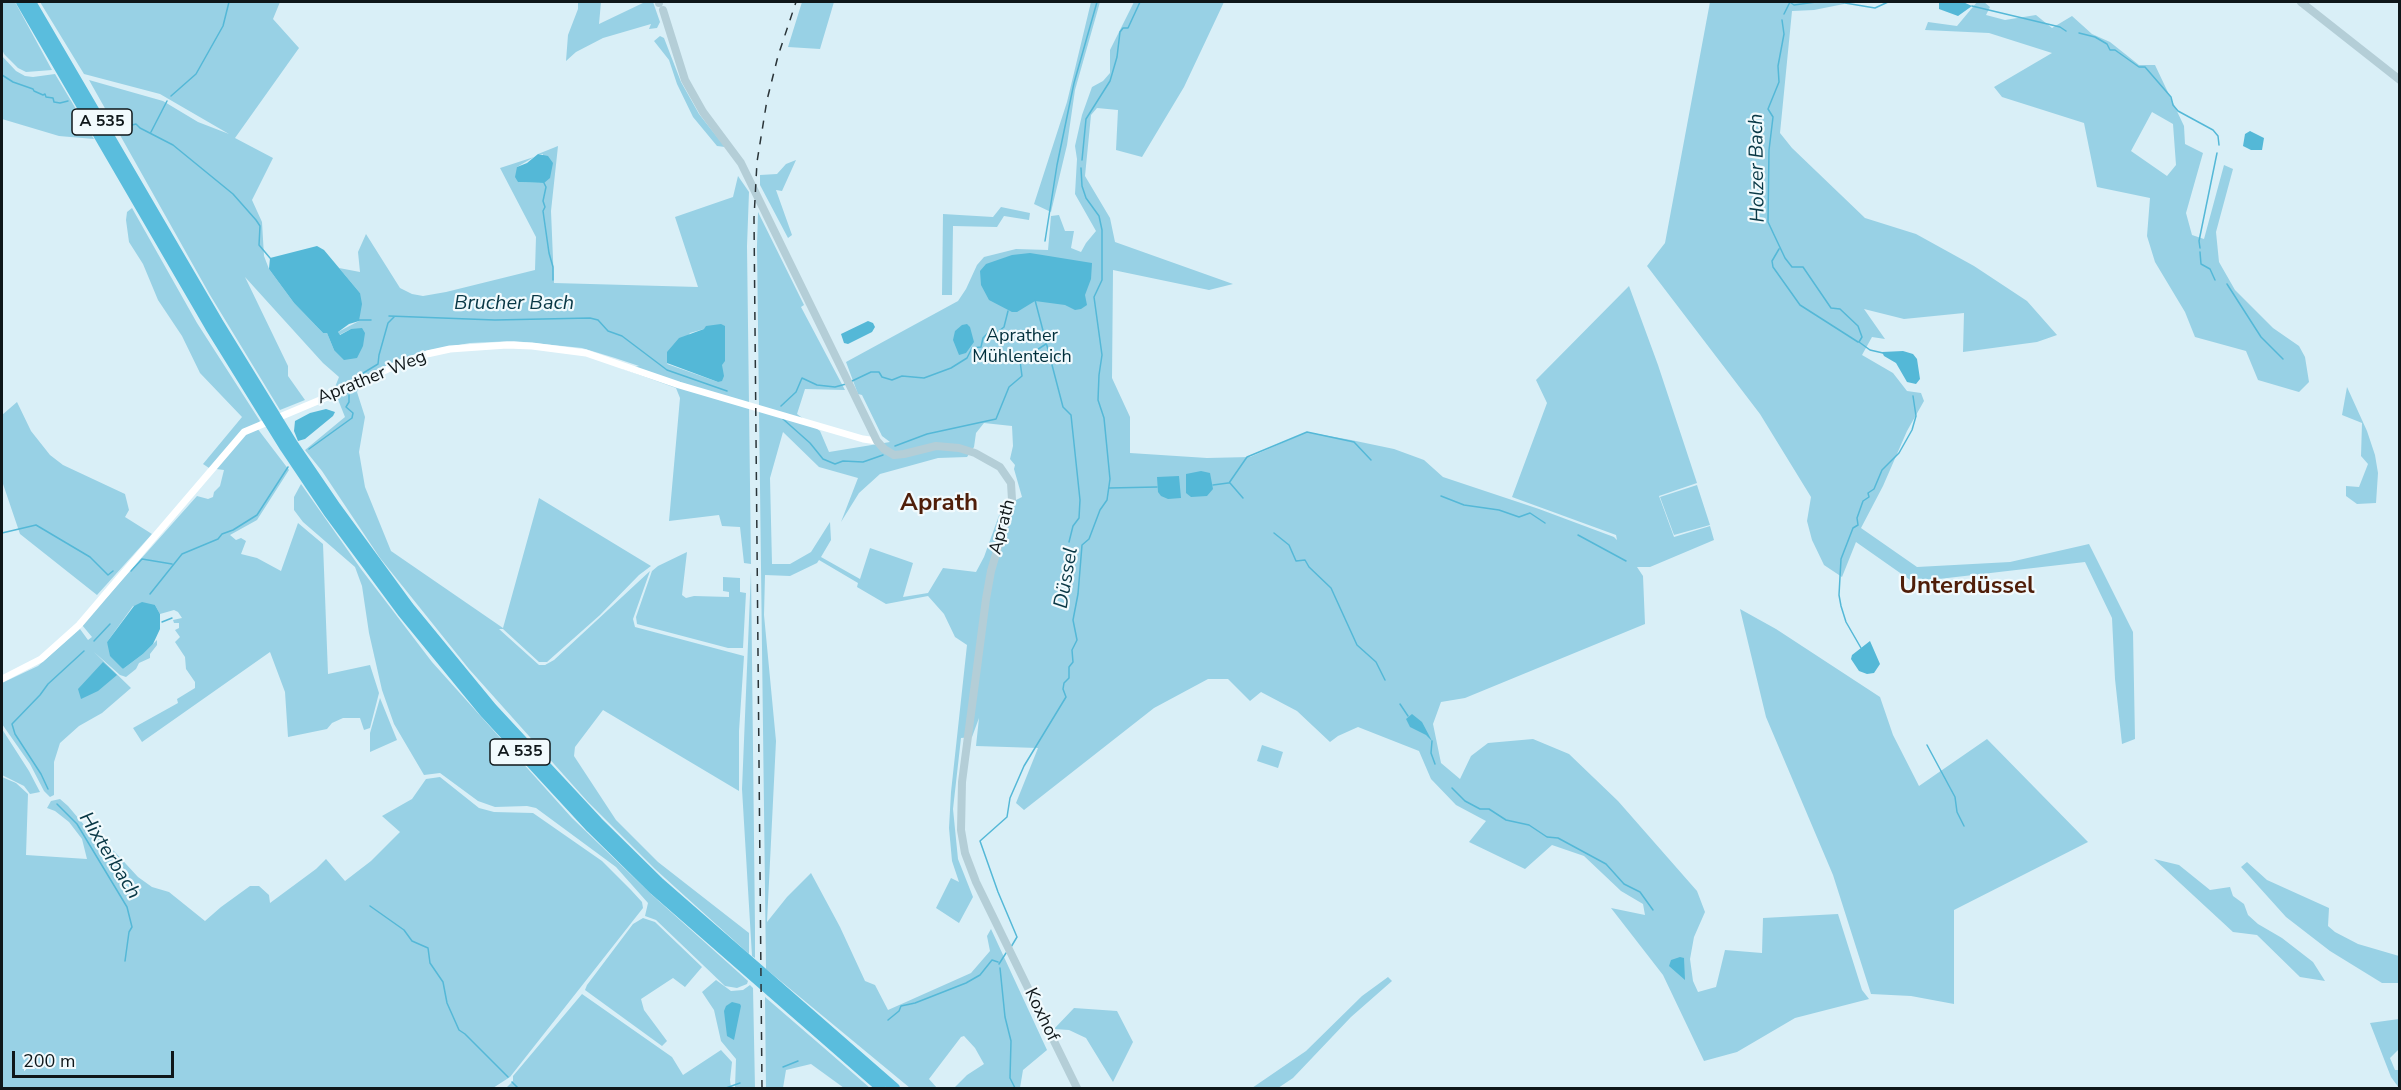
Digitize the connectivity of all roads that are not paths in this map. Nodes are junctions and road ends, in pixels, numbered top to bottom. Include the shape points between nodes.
1 (21, 2) edge
2 (31, 2) edge
3 (2301, 2) edge
4 (660, 5) edge
5 (47, 36) junction
6 (2400, 80) edge
7 (878, 441) junction
8 (332, 510) junction
9 (2, 679) edge
10 (1005, 942) joint
11 (881, 1089) edge
12 (895, 1089) edge
13 (1077, 1089) edge

1 - 5 highway, A 535
2 - 5 highway, A 535
3 - 6 main road
4 - 7 main road via 689,88 736,155
5 - 8 highway, A 535 via 241,368
7 - 9 street, Aprather Weg via 679,385 586,353 507,345 427,354 244,432 72,631 41,659
7 - 10 main road, Aprath via 894,455 936,446 975,453 1000,467 1011,483 1012,500 990,576 960,802 967,860
8 - 11 highway, A 535 via 435,653 542,776 653,889
8 - 12 highway, A 535 via 542,764 660,883
10 - 13 main road, Koxhof

